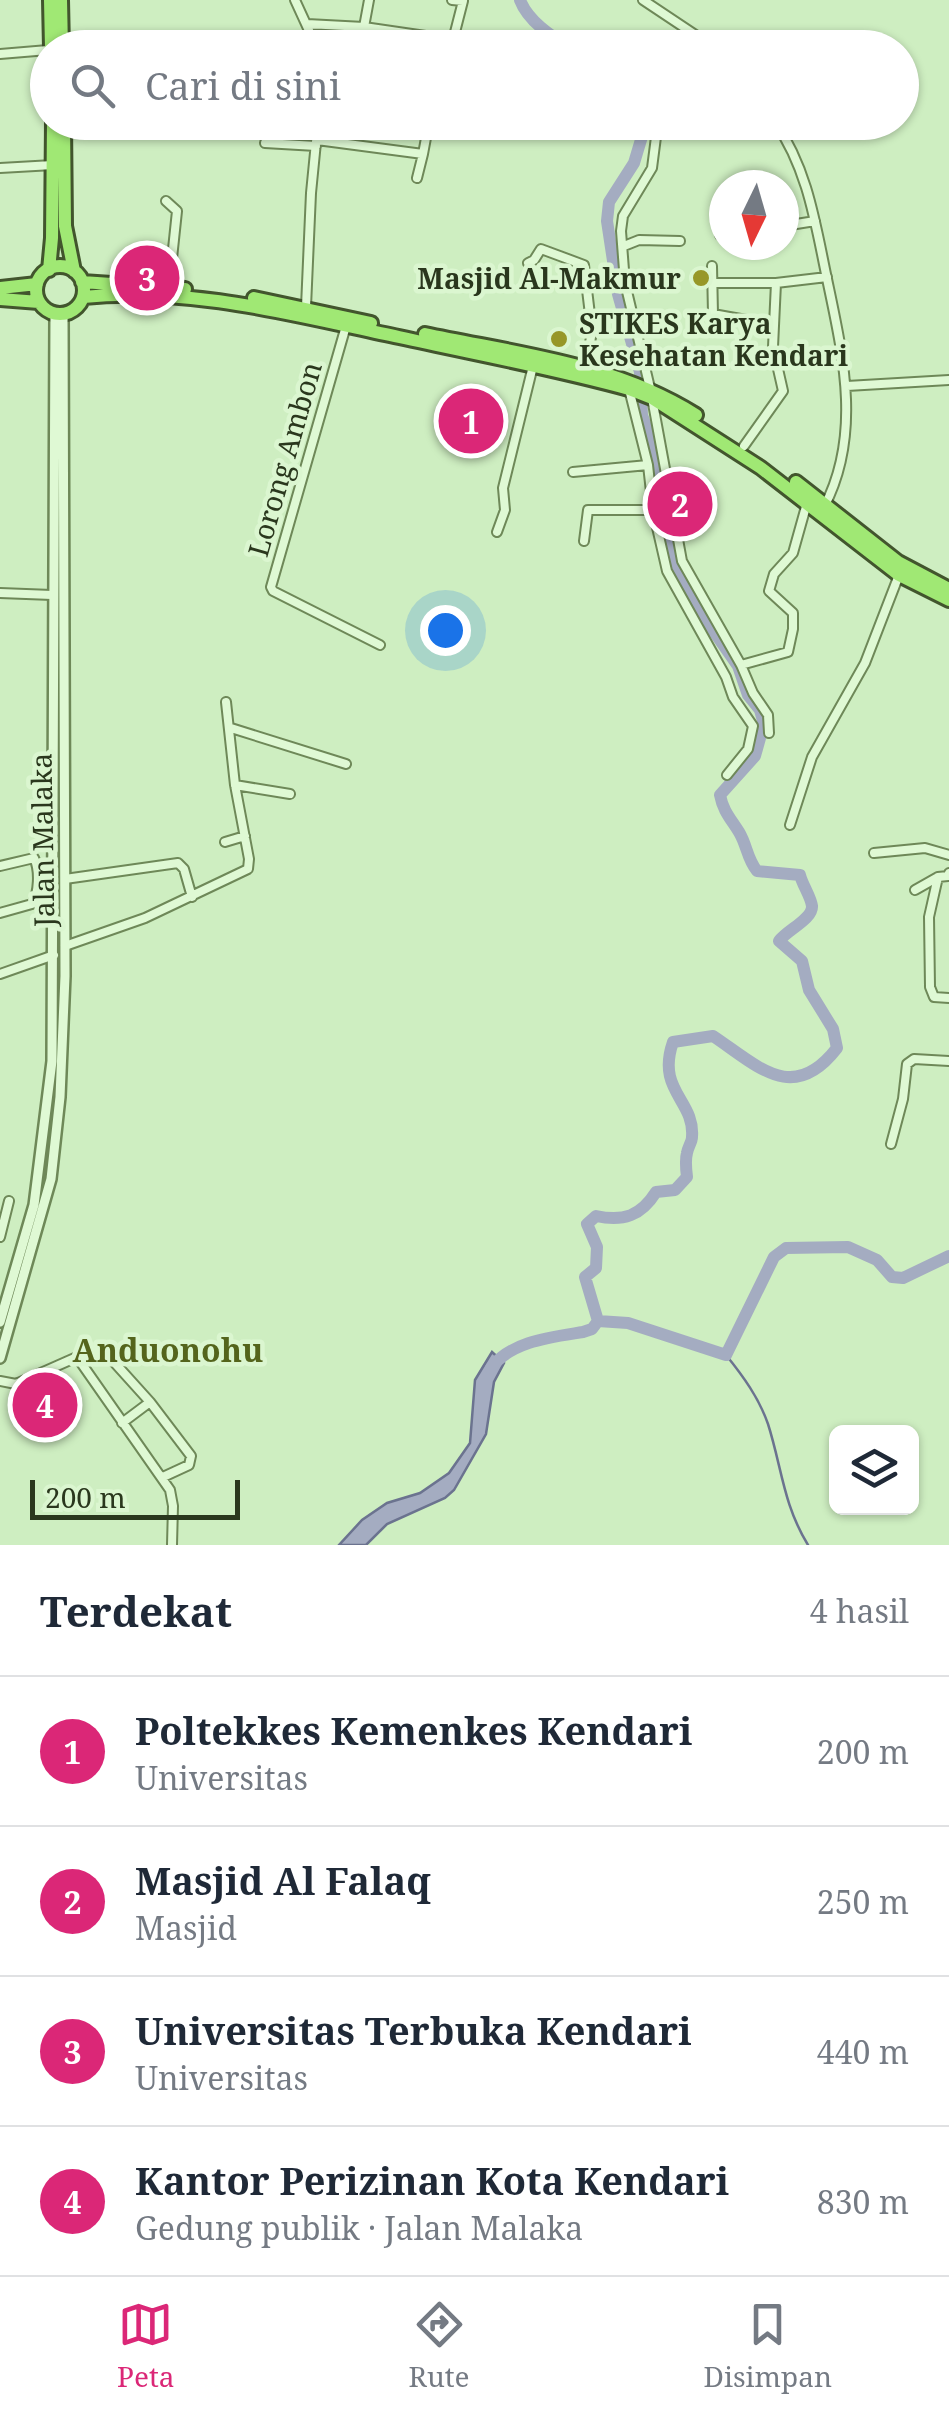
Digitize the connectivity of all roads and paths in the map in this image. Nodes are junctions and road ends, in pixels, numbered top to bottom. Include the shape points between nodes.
1 (50, 0) edge
2 (60, 0) edge
3 (295, 0) edge
4 (368, 0) edge
5 (452, 0) edge
6 (644, 0) edge
7 (668, 0) edge
8 (463, 1) edge
9 (663, 13) junction
10 (307, 24) junction
11 (364, 27) junction
12 (49, 30) edge
13 (61, 30) edge
14 (310, 30) edge
15 (380, 30) edge
16 (456, 30) edge
17 (688, 30) edge
18 (30, 51) edge
19 (0, 54) edge
20 (53, 140) edge
21 (64, 140) edge
22 (317, 140) edge
23 (426, 140) edge
24 (656, 140) edge
25 (785, 140) edge
26 (265, 143) dead end
27 (317, 143) junction
28 (422, 154) junction
29 (53, 165) junction
30 (0, 168) edge
31 (417, 178) dead end
32 (166, 202) dead end
33 (815, 221) junction
34 (799, 224) edge
35 (680, 241) dead end
36 (624, 246) junction
37 (528, 263) dead end
38 (712, 266) dead end
39 (48, 270) junction
40 (78, 276) junction
41 (826, 277) junction
42 (776, 283) junction
43 (37, 284) junction
44 (712, 284) junction
45 (169, 287) junction
46 (0, 288) edge
47 (83, 297) junction
48 (0, 299) edge
49 (238, 300) junction
50 (39, 302) junction
51 (306, 308) junction
52 (59, 314) junction
53 (774, 325) junction
54 (346, 326) junction
55 (479, 350) junction
56 (533, 366) junction
57 (586, 367) junction
58 (949, 380) edge
59 (630, 385) junction
60 (847, 386) junction
61 (649, 392) junction
62 (673, 406) junction
63 (744, 446) junction
64 (648, 466) junction
65 (573, 472) dead end
66 (808, 502) junction
67 (823, 508) junction
68 (653, 510) junction
69 (496, 532) dead end
70 (584, 541) dead end
71 (899, 576) junction
72 (949, 589) edge
73 (0, 592) edge
74 (52, 596) junction
75 (949, 600) edge
76 (380, 645) dead end
77 (741, 666) junction
78 (226, 702) dead end
79 (231, 728) junction
80 (768, 733) dead end
81 (346, 764) dead end
82 (727, 775) dead end
83 (234, 785) junction
84 (290, 794) dead end
85 (790, 825) dead end
86 (59, 836) junction
87 (245, 836) junction
88 (225, 842) dead end
89 (874, 852) dead end
90 (949, 854) edge
91 (0, 866) edge
92 (949, 876) edge
93 (938, 877) junction
94 (65, 879) junction
95 (914, 890) dead end
96 (192, 897) junction
97 (0, 913) edge
98 (65, 946) junction
99 (52, 956) junction
100 (0, 974) edge
101 (949, 998) edge
102 (949, 1061) edge
103 (891, 1144) dead end
104 (9, 1201) dead end
105 (0, 1237) edge
106 (0, 1322) edge
107 (77, 1357) junction
108 (0, 1358) edge
109 (4, 1382) edge
110 (150, 1402) junction
111 (122, 1423) junction
112 (163, 1478) junction
113 (172, 1545) edge

1 - 12 highway
2 - 13 highway
3 - 10 street
4 - 11 street
5 - 8 street
6 - 9 street
7 - 9 street
8 - 16 street
9 - 17 street
10 - 11 street
10 - 14 street
11 - 15 street
18 - 19 street
20 - 29 highway
21 - 40 highway via 64,226
22 - 27 street
23 - 28 street
24 - 36 street via 652,168 623,216
25 - 33 street
26 - 27 street
27 - 28 street
27 - 51 street
28 - 31 street
29 - 30 street
29 - 39 highway
32 - 45 street via 177,211
33 - 34 street
33 - 41 street
35 - 36 street
36 - 61 street via 625,284
37 - 57 street via 541,249 584,265 592,331
38 - 44 street
39 - 40 highway via 66,267
39 - 43 highway
40 - 45 highway
40 - 47 highway
41 - 42 street
41 - 60 street
42 - 44 street
42 - 53 street
43 - 46 highway
43 - 50 highway
44 - 53 street via 712,314
45 - 49 highway
47 - 49 highway
47 - 52 highway
48 - 50 highway
49 - 51 highway
49 - 54 highway
50 - 52 highway
51 - 55 highway
52 - 74 street, Jalan Malaka
52 - 86 street, Jalan Malaka
53 - 63 street via 783,391
54 - 55 highway
54 - 76 street, Lorong Ambon via 271,586
55 - 56 highway
55 - 57 highway
56 - 59 highway
56 - 69 street
57 - 59 highway
58 - 60 street
59 - 61 highway
59 - 64 street
60 - 67 street via 842,445
61 - 62 highway
61 - 77 street via 684,566
62 - 63 highway
62 - 66 highway
63 - 67 highway
64 - 65 street
64 - 68 street
66 - 67 highway
66 - 77 street via 793,553 769,591 793,613 788,652
67 - 71 highway
67 - 72 highway
68 - 70 street via 588,510
68 - 82 street via 667,571 753,726 748,749
71 - 75 highway
71 - 85 street via 866,663 812,757
73 - 74 street
74 - 86 street, Jalan Malaka
77 - 80 street via 768,716
78 - 79 street
79 - 81 street
79 - 83 street
83 - 84 street
83 - 87 street
86 - 94 street, Jalan Malaka
86 - 99 street, Jalan Malaka
87 - 88 street
87 - 96 street via 247,872
89 - 90 street via 925,848
91 - 97 street via 34,858 37,865 35,900
92 - 93 street
93 - 95 street
93 - 101 street via 929,917 930,987 934,997
94 - 96 street via 178,864
94 - 98 street, Jalan Malaka
96 - 98 street
98 - 108 street, Jalan Malaka via 51,1179
99 - 100 street
99 - 106 street, Jalan Malaka via 52,1061 42,1158
102 - 103 street via 907,1064
104 - 105 street
107 - 109 street
107 - 110 street via 104,1351
107 - 111 street
110 - 111 street
110 - 112 street via 191,1456 189,1465
111 - 112 street
112 - 113 street via 173,1506

